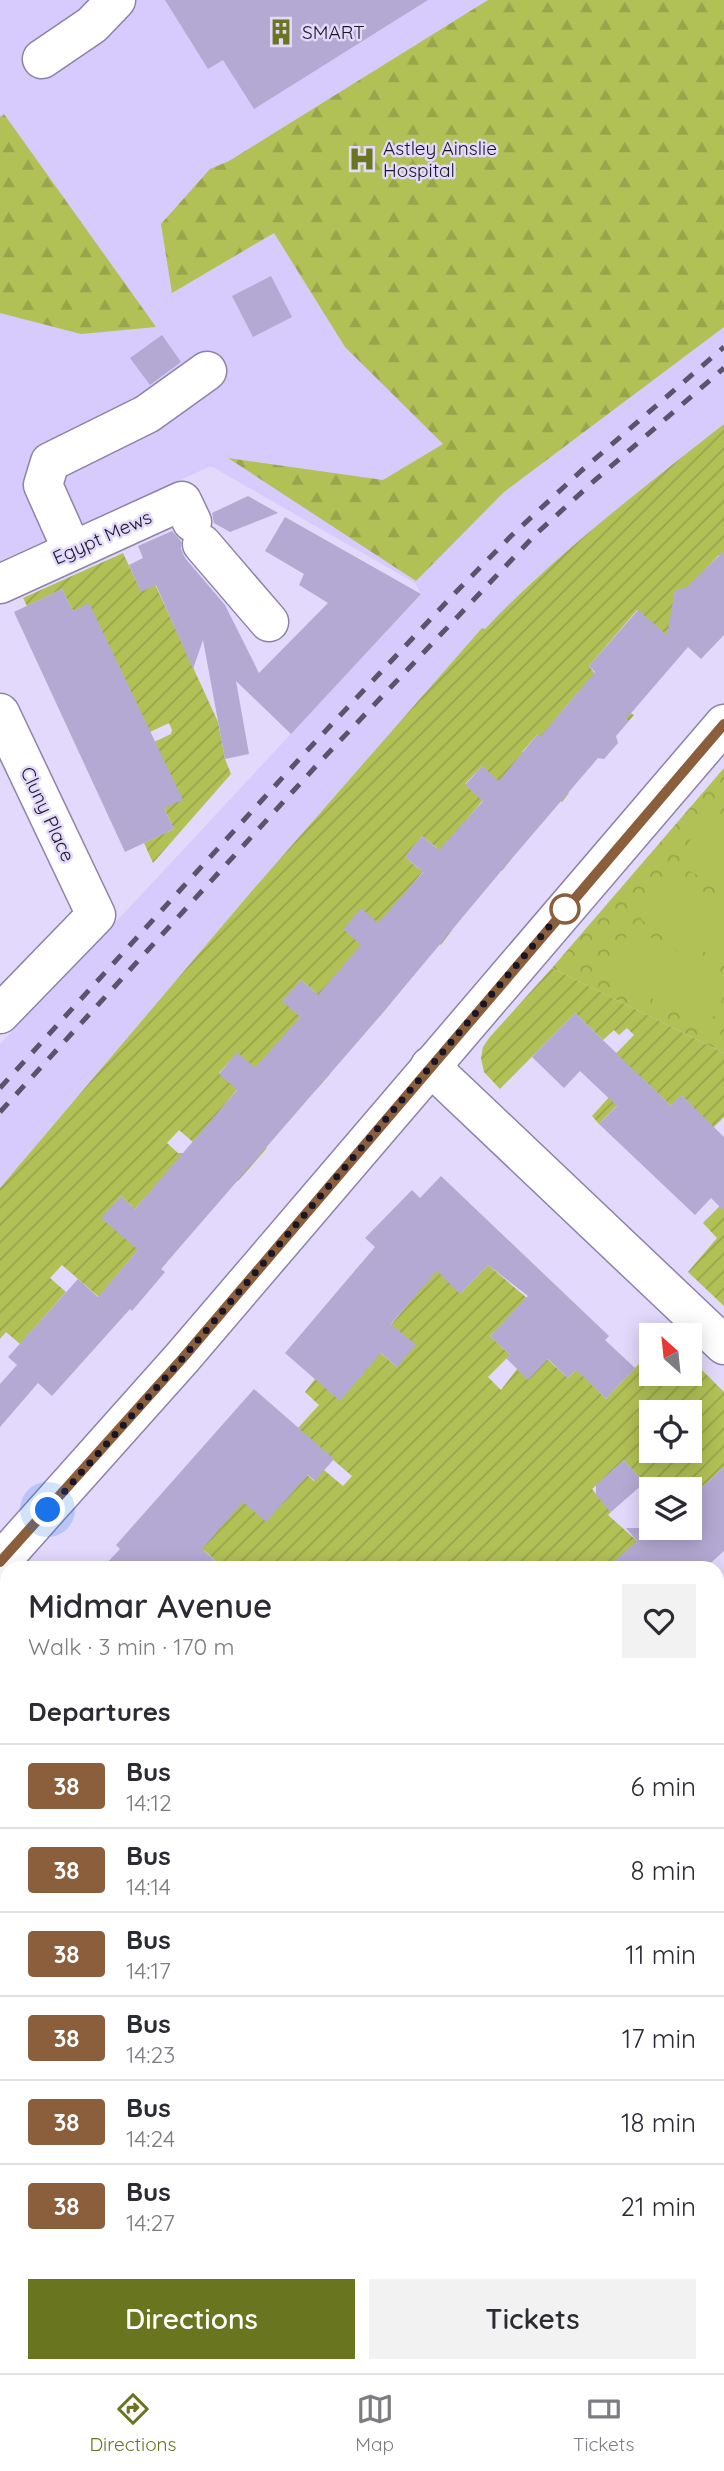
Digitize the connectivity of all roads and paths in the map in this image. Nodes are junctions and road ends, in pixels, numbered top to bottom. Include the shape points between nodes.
1 (116, 0) edge
2 (42, 59) dead end
3 (207, 371) dead end
4 (72, 550) junction
5 (0, 584) edge
6 (269, 622) dead end
7 (0, 713) edge
8 (724, 724) edge
9 (0, 1014) edge
10 (430, 1066) junction
11 (724, 1345) edge
12 (1, 1561) edge

1 - 2 street via 92,25
3 - 4 street via 147,414 50,462 43,485
4 - 5 street, Egypt Mews
4 - 6 street, Egypt Mews via 183,501 197,533
7 - 9 street, Cluny Place via 96,915
8 - 10 street
10 - 11 street
10 - 12 street via 182,1359

